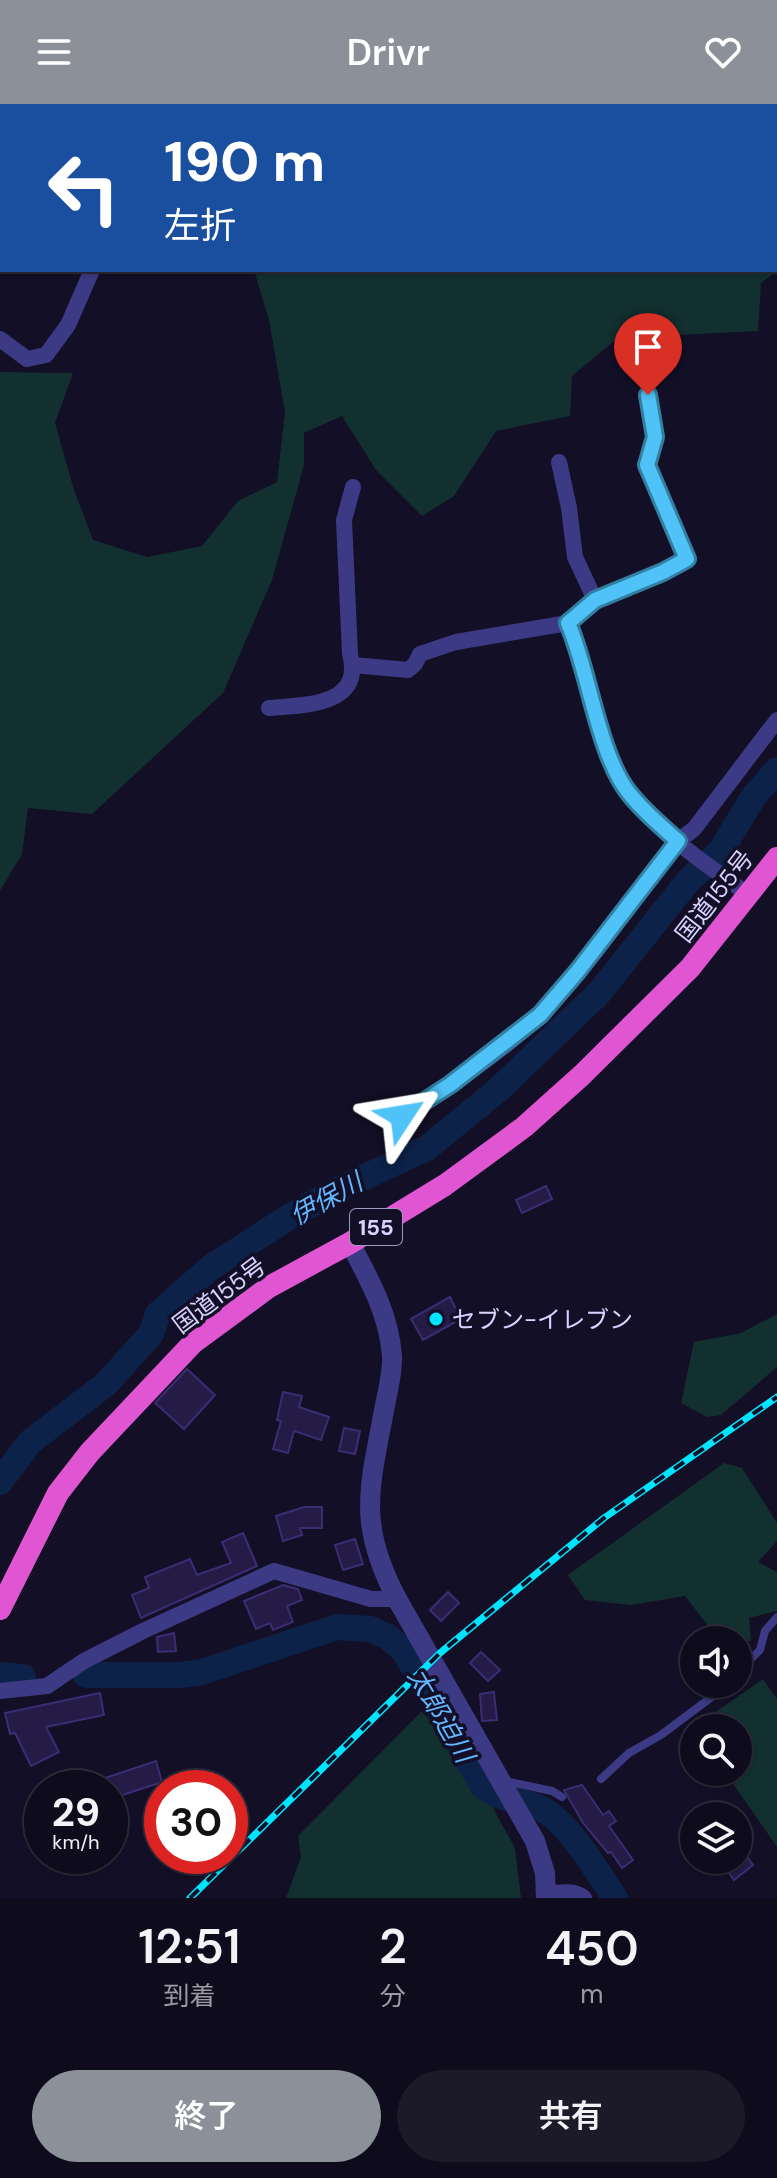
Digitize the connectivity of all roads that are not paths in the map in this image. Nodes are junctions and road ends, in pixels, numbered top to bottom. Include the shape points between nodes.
1 (91, 272) edge
2 (0, 339) edge
3 (648, 395) dead end
4 (559, 462) dead end
5 (353, 487) dead end
6 (595, 600) junction
7 (568, 623) junction
8 (353, 665) junction
9 (269, 708) dead end
10 (777, 720) edge
11 (681, 844) junction
12 (777, 858) edge
13 (749, 895) junction
14 (402, 1116) dead end
15 (350, 1243) junction
16 (397, 1599) junction
17 (0, 1609) edge
18 (777, 1617) edge
19 (752, 1658) edge
20 (0, 1691) edge
21 (710, 1698) edge
22 (601, 1779) dead end
23 (504, 1785) junction
24 (562, 1797) dead end
25 (546, 1896) edge
26 (584, 1898) edge

1 - 2 street via 68,325 46,355 27,359
3 - 6 street via 655,437 647,465 687,559
4 - 6 street via 575,557
5 - 8 street via 344,520
6 - 7 street
7 - 8 street via 456,642 420,654 408,670
7 - 11 street via 602,733 627,791
8 - 9 street via 342,692 333,698
10 - 11 street
11 - 13 street
11 - 14 street via 540,1015
12 - 13 highway, 国道155号 / 155
13 - 15 highway, 国道155号 / 155 via 690,968 524,1127 445,1185
15 - 16 street via 387,1321 393,1359 369,1517 382,1571
15 - 17 highway, 国道155号 / 155 via 269,1287 193,1343 58,1493
16 - 20 street via 371,1599 274,1571 143,1631 47,1686
16 - 23 street
18 - 19 lane
21 - 22 lane via 629,1753
23 - 24 lane
23 - 25 street via 535,1841
25 - 26 street via 566,1892

